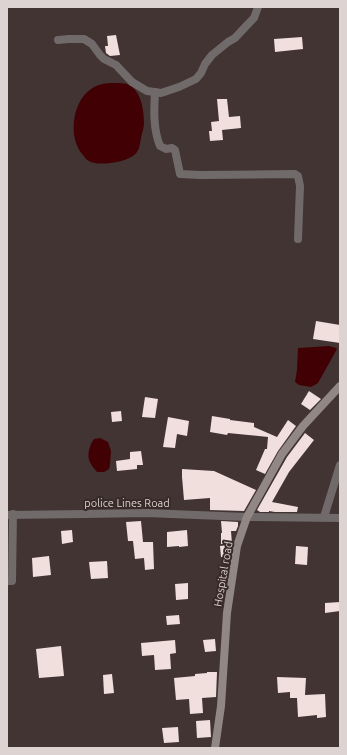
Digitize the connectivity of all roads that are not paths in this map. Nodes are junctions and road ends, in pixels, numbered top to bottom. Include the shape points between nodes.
1 (258, 7) edge
2 (58, 40) dead end
3 (155, 92) junction
4 (298, 239) dead end
5 (340, 386) edge
6 (340, 465) edge
7 (10, 514) edge
8 (248, 517) junction
9 (324, 517) junction
10 (340, 518) edge
11 (7, 581) edge
12 (215, 748) edge

1 - 3 street via 254,18 236,38 212,55 196,79 170,91
2 - 3 street via 84,39 132,82 146,91
3 - 4 street via 154,117 158,140 160,146 175,150 180,174 298,176
5 - 8 street, Hospital road via 303,426 282,454
6 - 9 street
7 - 8 street, police Lines Road via 146,512
7 - 11 street via 12,581
8 - 9 street, police Lines Road
8 - 12 street, Hospital road via 238,546 227,612 221,706
9 - 10 street, police Lines Road

